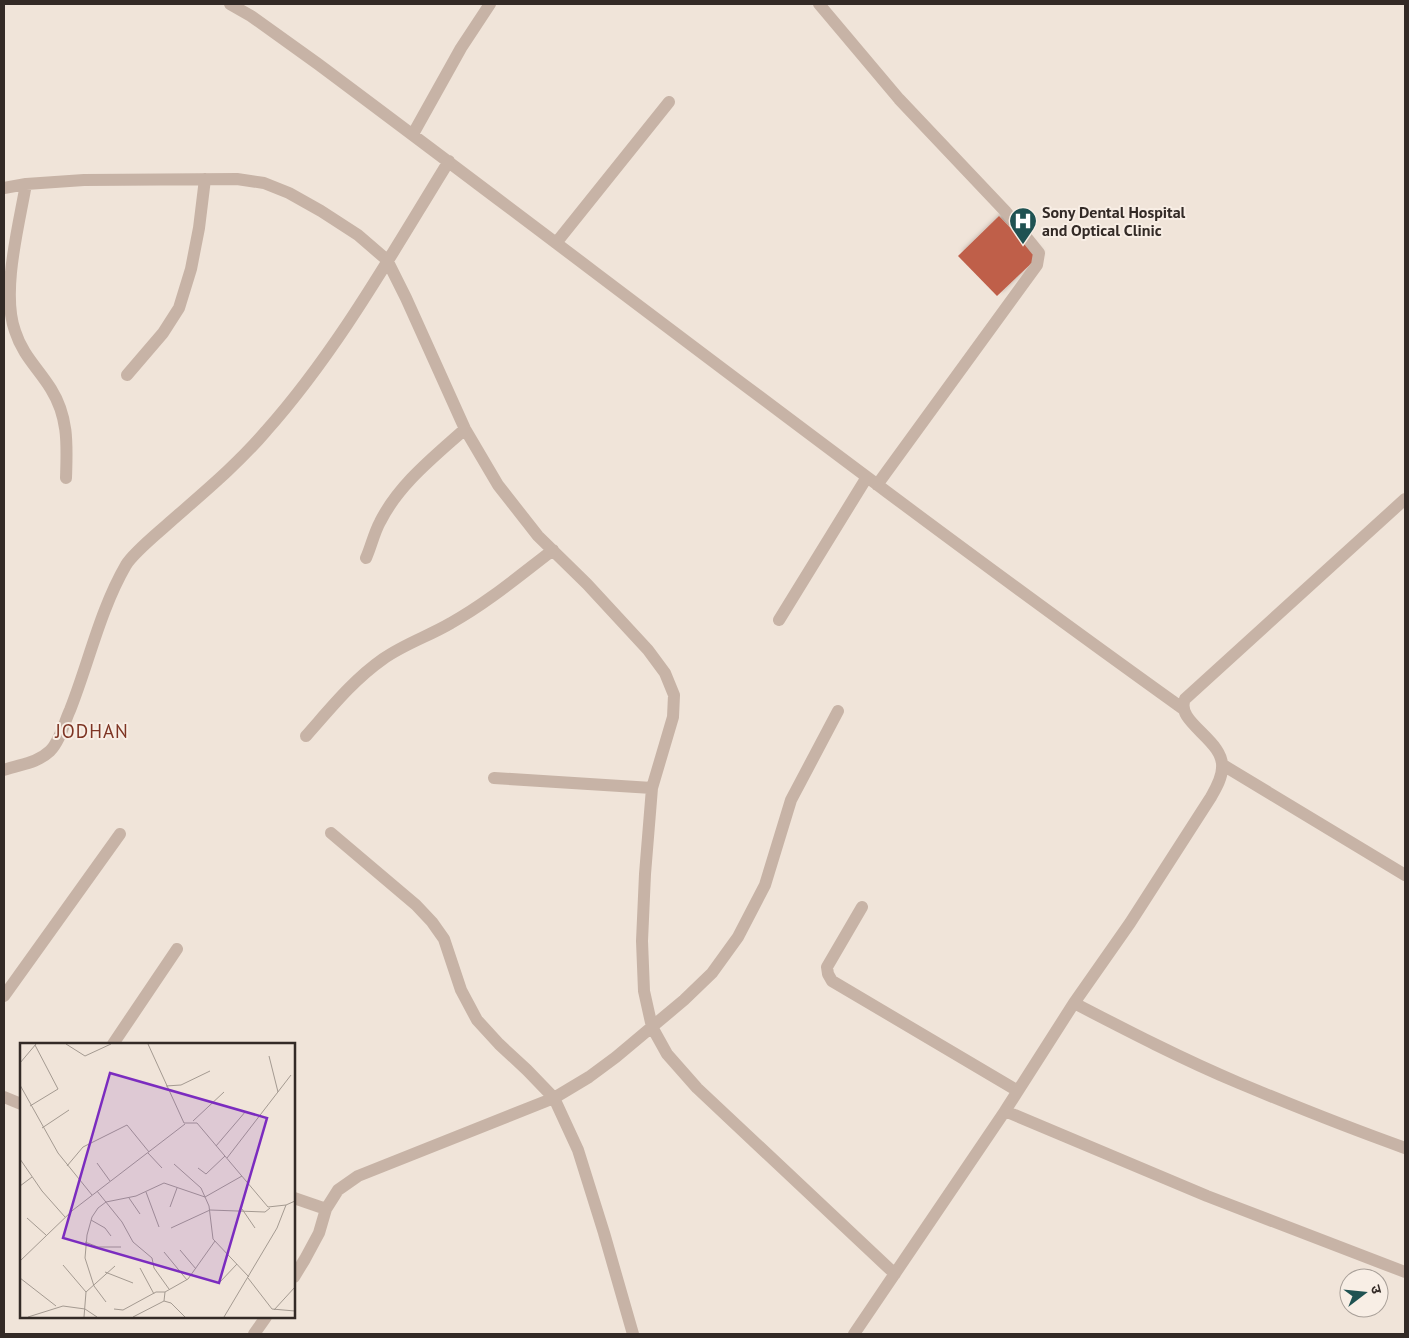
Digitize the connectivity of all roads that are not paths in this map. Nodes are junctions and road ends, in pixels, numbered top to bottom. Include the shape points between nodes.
1 (230, 4) edge
2 (490, 4) edge
3 (819, 4) edge
4 (669, 102) dead end
5 (412, 134) junction
6 (449, 161) junction
7 (205, 179) junction
8 (26, 184) junction
9 (4, 188) edge
10 (556, 243) junction
11 (387, 260) junction
12 (127, 376) dead end
13 (465, 429) junction
14 (66, 478) dead end
15 (872, 481) junction
16 (1405, 499) edge
17 (553, 550) junction
18 (366, 558) dead end
19 (779, 620) dead end
20 (1182, 708) junction
21 (838, 711) dead end
22 (306, 736) dead end
23 (1223, 765) junction
24 (4, 770) edge
25 (494, 778) dead end
26 (652, 788) junction
27 (331, 833) dead end
28 (120, 834) dead end
29 (1405, 875) edge
30 (862, 907) dead end
31 (177, 949) dead end
32 (4, 996) edge
33 (1074, 1004) junction
34 (652, 1027) junction
35 (114, 1043) edge
36 (1018, 1091) junction
37 (4, 1097) edge
38 (554, 1098) junction
39 (20, 1104) edge
40 (1006, 1111) junction
41 (1405, 1148) edge
42 (295, 1198) edge
43 (326, 1209) junction
44 (1405, 1272) edge
45 (895, 1274) junction
46 (295, 1275) edge
47 (265, 1318) edge
48 (254, 1334) edge
49 (633, 1334) edge
50 (854, 1334) edge

1 - 5 street via 310,58
2 - 5 street
3 - 15 street via 899,99 1006,212 1038,253 1037,265
4 - 10 street
5 - 6 street
6 - 10 street
6 - 11 street
7 - 8 street
7 - 11 street via 264,183 289,193 358,235
7 - 12 street via 191,269 179,308
8 - 9 street
8 - 14 street via 10,301 14,330 26,357 51,389 63,412 67,439
10 - 15 street
11 - 13 street
11 - 24 street via 325,354 266,432 128,562 111,594 58,739 39,760
13 - 17 street via 498,485
13 - 18 street via 399,492 379,523
15 - 19 street
15 - 20 street
16 - 20 street via 1184,699
17 - 22 street via 485,603 384,658 354,682
17 - 26 street via 648,650 665,673 674,695 673,718
20 - 23 street via 1212,742
21 - 34 street via 791,800 765,885 738,937 712,972
23 - 29 street
23 - 33 street via 1211,797
25 - 26 street
26 - 34 street via 642,941 644,991
27 - 38 street via 432,922 444,939 461,990 477,1020
28 - 32 street
30 - 36 street via 827,967 832,981
31 - 35 street
33 - 36 street
33 - 41 street via 1237,1082
34 - 38 street via 589,1077
34 - 45 street via 668,1054 697,1088
36 - 40 street
37 - 39 street
38 - 43 street via 358,1176 338,1190
38 - 49 street via 578,1150
40 - 44 street via 1207,1196
40 - 45 street
42 - 43 street
43 - 46 street via 319,1233
45 - 50 street
47 - 48 street

